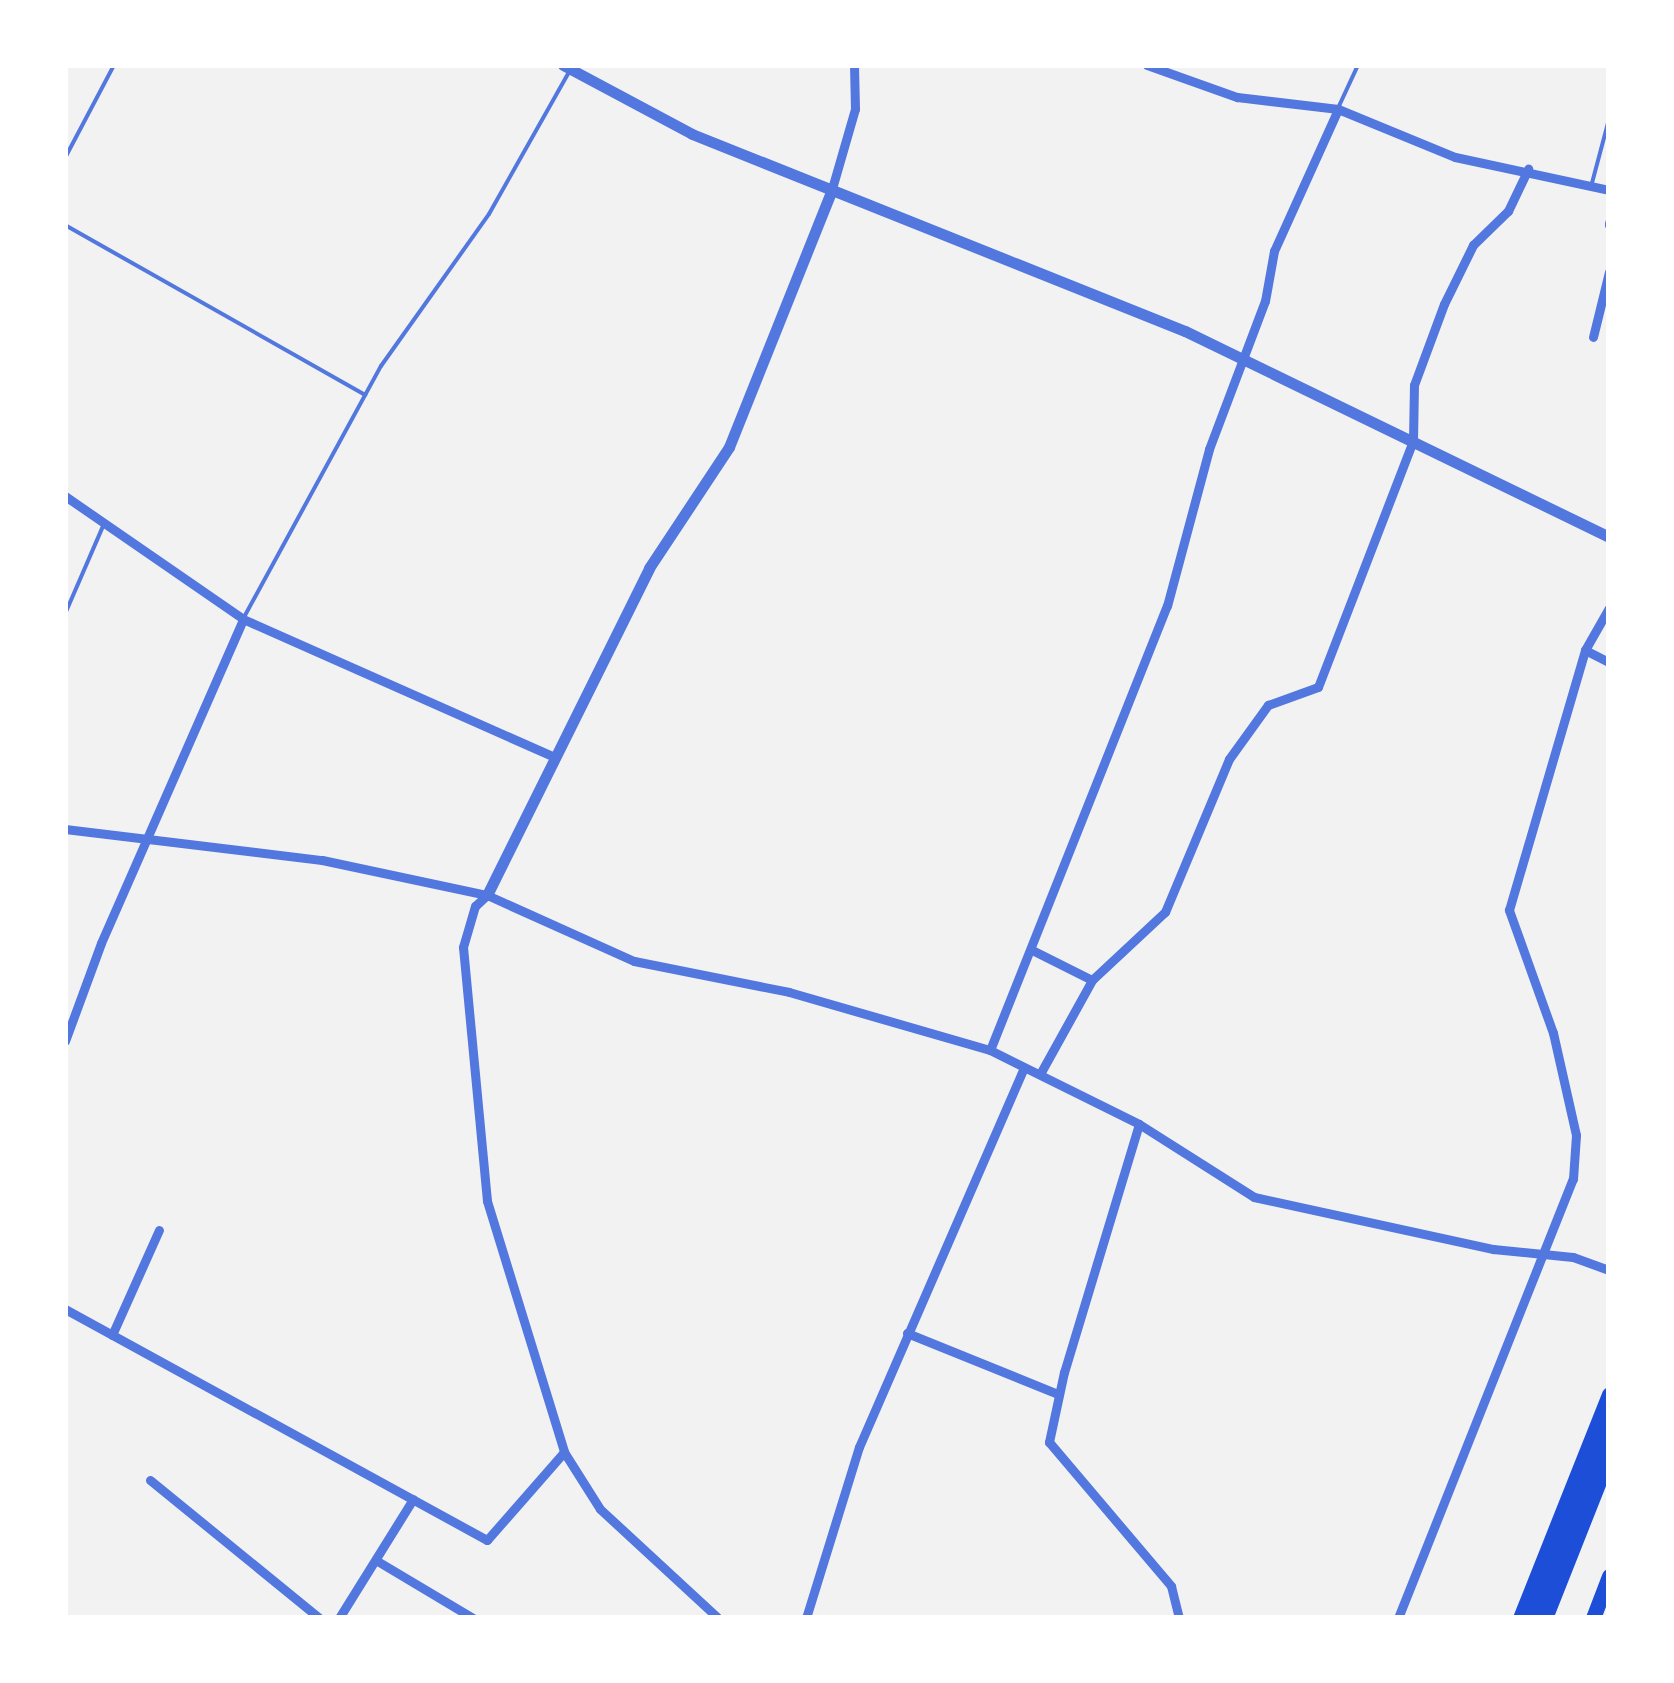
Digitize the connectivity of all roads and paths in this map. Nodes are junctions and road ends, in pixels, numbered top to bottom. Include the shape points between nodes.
1 (114, 65) edge
2 (854, 65) edge
3 (1148, 65) edge
4 (1358, 65) edge
5 (567, 67) edge
6 (1170, 70) edge
7 (1338, 109) junction
8 (1609, 119) edge
9 (65, 158) edge
10 (1528, 169) junction
11 (1592, 183) junction
12 (1609, 190) edge
13 (831, 192) junction
14 (65, 225) edge
15 (1609, 272) edge
16 (1593, 336) dead end
17 (1247, 360) junction
18 (365, 395) junction
19 (1413, 441) junction
20 (65, 496) edge
21 (103, 526) junction
22 (1609, 537) edge
23 (1609, 608) edge
24 (65, 614) edge
25 (243, 619) junction
26 (1585, 650) junction
27 (1609, 662) edge
28 (555, 757) junction
29 (65, 830) edge
30 (146, 838) junction
31 (487, 895) junction
32 (1032, 950) junction
33 (1092, 980) junction
34 (65, 1041) edge
35 (990, 1050) junction
36 (1024, 1068) junction
37 (1040, 1074) junction
38 (1139, 1124) junction
39 (160, 1230) dead end
40 (1543, 1253) junction
41 (1609, 1270) edge
42 (65, 1309) edge
43 (908, 1332) junction
44 (112, 1335) junction
45 (1058, 1394) junction
46 (1609, 1394) edge
47 (1609, 1423) edge
48 (564, 1452) junction
49 (1609, 1456) edge
50 (150, 1480) dead end
51 (413, 1499) junction
52 (379, 1562) junction
53 (1609, 1576) edge
54 (318, 1618) edge
55 (339, 1618) edge
56 (473, 1618) edge
57 (718, 1618) edge
58 (806, 1618) edge
59 (1178, 1618) edge
60 (1398, 1618) edge
61 (1520, 1618) edge
62 (1534, 1618) edge
63 (1545, 1618) edge
64 (1592, 1618) edge

1 - 9 lane
2 - 13 street via 855,109
3 - 6 street
4 - 7 lane
5 - 13 street via 692,134
5 - 18 lane via 489,214
6 - 7 street via 1237,97
7 - 10 street via 1455,157
7 - 17 street via 1274,251
8 - 11 lane
10 - 11 street
10 - 19 street via 1508,211 1474,245 1444,304 1414,384
11 - 12 street
13 - 17 street
13 - 28 street via 729,447 649,568
14 - 18 lane
15 - 16 street
17 - 19 street
17 - 32 street via 1209,450 1167,606
18 - 25 lane
19 - 22 street
19 - 33 street via 1318,687 1268,705 1229,760 1165,912
20 - 21 street
21 - 24 lane
21 - 25 street
23 - 26 street
25 - 28 street
25 - 30 street
26 - 27 street
26 - 40 street via 1509,910 1552,1033 1576,1136 1573,1178
28 - 31 street
29 - 30 street
30 - 31 street via 322,860
30 - 34 street
31 - 35 street via 634,961 789,992
31 - 48 street via 475,906 463,948 487,1201
32 - 33 street
32 - 35 street
33 - 37 street
35 - 36 street
36 - 37 street
36 - 43 street
37 - 38 street
38 - 40 street via 1254,1197 1493,1249
38 - 45 street
39 - 44 street
40 - 41 street
40 - 60 street
42 - 44 street
43 - 45 street
43 - 58 street via 859,1447
44 - 51 street
45 - 59 street via 1049,1442 1171,1586
46 - 61 highway
47 - 62 highway
48 - 51 street via 488,1540
48 - 57 street via 600,1508
49 - 63 highway
50 - 54 street
51 - 52 street
52 - 55 street
52 - 56 street
53 - 64 highway

